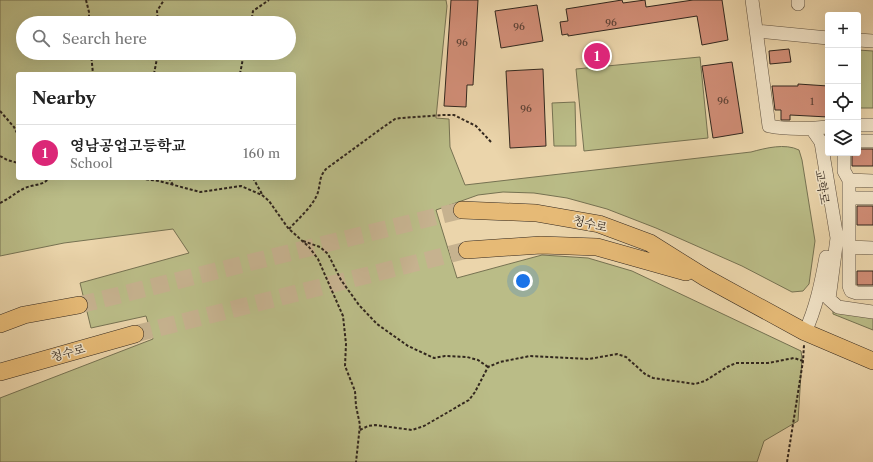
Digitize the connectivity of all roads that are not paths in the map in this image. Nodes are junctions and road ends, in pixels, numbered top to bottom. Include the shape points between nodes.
1 (752, 0) edge
2 (756, 31) junction
3 (825, 38) edge
4 (861, 40) edge
5 (873, 41) edge
6 (861, 125) edge
7 (873, 125) edge
8 (825, 127) edge
9 (812, 129) junction
10 (873, 141) edge
11 (861, 142) edge
12 (844, 156) edge
13 (849, 180) junction
14 (873, 181) edge
15 (849, 198) junction
16 (873, 198) edge
17 (462, 210) tunnel mouth
18 (849, 247) junction
19 (873, 248) edge
20 (467, 250) tunnel mouth
21 (706, 278) junction
22 (873, 294) edge
23 (79, 305) tunnel mouth
24 (873, 312) edge
25 (0, 324) edge
26 (804, 332) junction
27 (135, 334) tunnel mouth
28 (873, 362) edge
29 (0, 372) edge

1 - 2 street
2 - 3 street
2 - 9 street via 770,126
4 - 5 street
6 - 7 street
8 - 9 street
9 - 24 street via 821,142 837,238 829,299 838,307
9 - 26 street, 교학로 via 830,234 820,289 812,317
10 - 11 street
12 - 13 street via 844,171
13 - 14 street
13 - 15 street
15 - 16 street
15 - 18 street
17 - 21 main road, 청수로 via 536,213 599,224 650,243
18 - 19 street
18 - 22 street via 851,291 856,294
20 - 21 main road, 청수로 via 540,245 597,247
21 - 26 main road, 청수로
23 - 25 main road via 24,315
26 - 28 main road, 청수로
27 - 29 main road, 청수로

